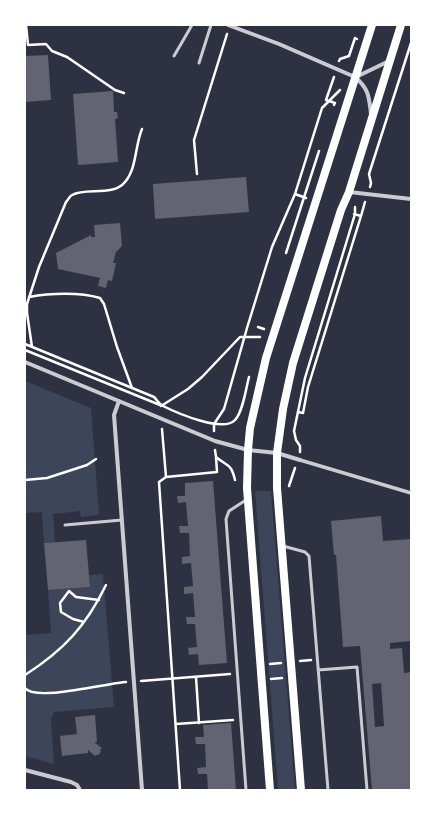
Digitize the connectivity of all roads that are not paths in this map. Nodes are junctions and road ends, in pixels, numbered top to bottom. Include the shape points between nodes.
1 (192, 25) edge
2 (211, 25) edge
3 (229, 25) edge
4 (372, 25) edge
5 (401, 25) edge
6 (174, 56) dead end
7 (390, 61) junction
8 (199, 63) dead end
9 (355, 77) junction
10 (372, 118) junction
11 (349, 192) junction
12 (411, 199) edge
13 (25, 362) edge
14 (119, 401) junction
15 (248, 450) junction
16 (277, 453) junction
17 (299, 460) joint
18 (411, 494) edge
19 (248, 499) junction
20 (122, 520) junction
21 (65, 525) dead end
22 (281, 546) junction
23 (318, 670) junction
24 (25, 770) edge
25 (80, 790) edge
26 (142, 790) edge
27 (246, 790) edge
28 (270, 790) edge
29 (301, 790) edge
30 (328, 790) edge
31 (367, 790) edge

1 - 6 lane
2 - 8 lane
3 - 9 street
4 - 9 main road
5 - 7 main road
7 - 9 street
7 - 10 main road
9 - 10 street via 364,85 369,95
9 - 15 main road via 266,358
10 - 11 main road
11 - 12 street
11 - 16 main road via 341,210 293,363
13 - 14 street
14 - 15 street via 215,441
14 - 20 street via 114,415
15 - 16 street
15 - 19 main road
16 - 17 street
16 - 22 main road
17 - 18 street
19 - 27 lane via 229,511 226,519
19 - 28 main road
20 - 21 lane
20 - 26 street
22 - 23 lane via 306,552 309,556
22 - 29 main road
23 - 30 lane
23 - 31 lane via 357,667
24 - 25 street via 71,782 78,785

